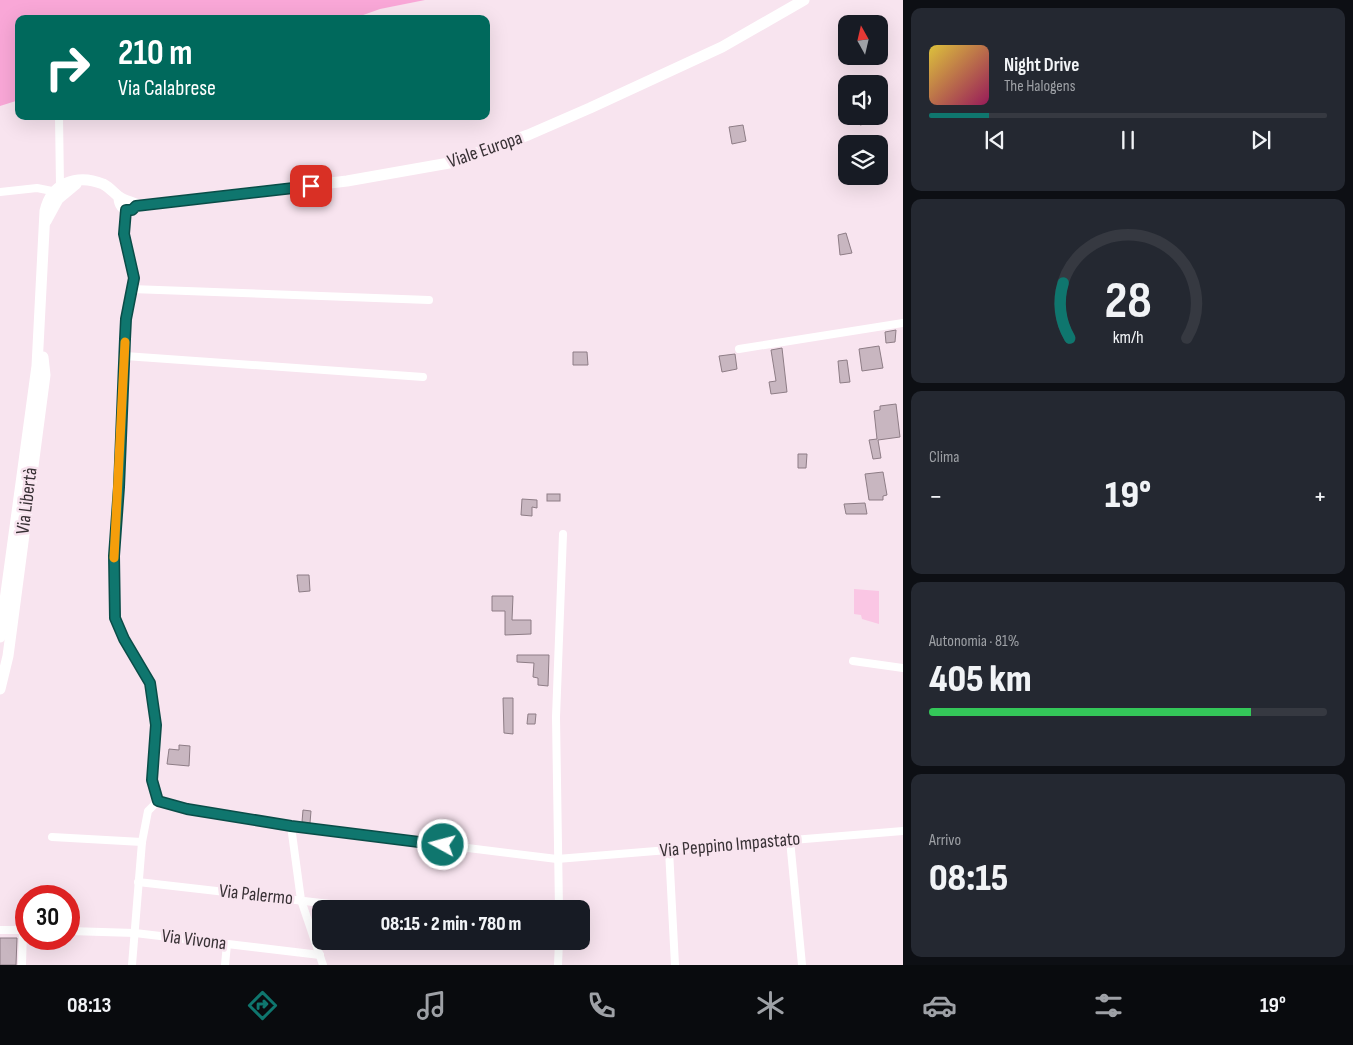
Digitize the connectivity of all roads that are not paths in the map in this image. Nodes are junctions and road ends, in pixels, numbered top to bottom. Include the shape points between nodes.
1 (804, 0) edge
2 (59, 120) edge
3 (82, 181) junction
4 (56, 189) junction
5 (0, 192) edge
6 (134, 207) junction
7 (44, 225) junction
8 (132, 289) junction
9 (429, 300) dead end
10 (903, 323) edge
11 (738, 350) dead end
12 (125, 356) junction
13 (423, 377) dead end
14 (28, 459) junction
15 (563, 534) dead end
16 (0, 637) edge
17 (4, 655) edge
18 (853, 661) dead end
19 (903, 668) edge
20 (0, 689) edge
21 (158, 801) junction
22 (291, 826) junction
23 (903, 830) edge
24 (52, 837) dead end
25 (790, 840) junction
26 (142, 842) junction
27 (669, 850) junction
28 (557, 860) junction
29 (138, 882) junction
30 (301, 900) junction
31 (559, 900) edge
32 (312, 901) edge
33 (0, 930) edge
34 (15, 930) edge
35 (80, 931) edge
36 (135, 933) junction
37 (227, 944) junction
38 (23, 950) edge
39 (559, 950) edge
40 (320, 955) junction
41 (22, 965) edge
42 (132, 965) edge
43 (225, 965) edge
44 (323, 965) edge
45 (558, 965) edge
46 (675, 965) edge
47 (802, 965) edge

1 - 6 street, Viale Europa via 722,47 616,96 528,135 449,163 348,181
2 - 4 street
3 - 4 street
3 - 6 street via 102,184 119,197 119,204
3 - 7 street via 65,192
4 - 5 street
4 - 7 street, Via Libertà via 48,198
6 - 8 street via 124,234 134,278
7 - 14 street, Via Libertà via 40,312 45,376
8 - 9 street
8 - 12 street via 126,319
10 - 11 street
12 - 13 street
12 - 21 street via 114,556 115,618 150,683 156,725 152,780
14 - 16 street, Via Libertà
14 - 17 street, Via Libertà
15 - 28 street via 556,717
17 - 20 street, Via Libertà
18 - 19 street
21 - 22 street, Via Peppino Impastato via 187,809
21 - 26 street via 148,811
22 - 28 street, Via Peppino Impastato
22 - 30 street
23 - 25 street, Via Peppino Impastato
24 - 26 street
25 - 27 street, Via Peppino Impastato
25 - 47 street
26 - 29 street
27 - 28 street, Via Peppino Impastato
27 - 46 street
28 - 31 street
29 - 30 street, Via Palermo
29 - 36 street
30 - 32 street, Via Palermo
30 - 40 street
33 - 34 street
35 - 36 street, Via Vivona
36 - 37 street, Via Vivona
36 - 42 street
37 - 40 street, Via Vivona
37 - 43 street
38 - 41 street
39 - 45 street
40 - 44 street

